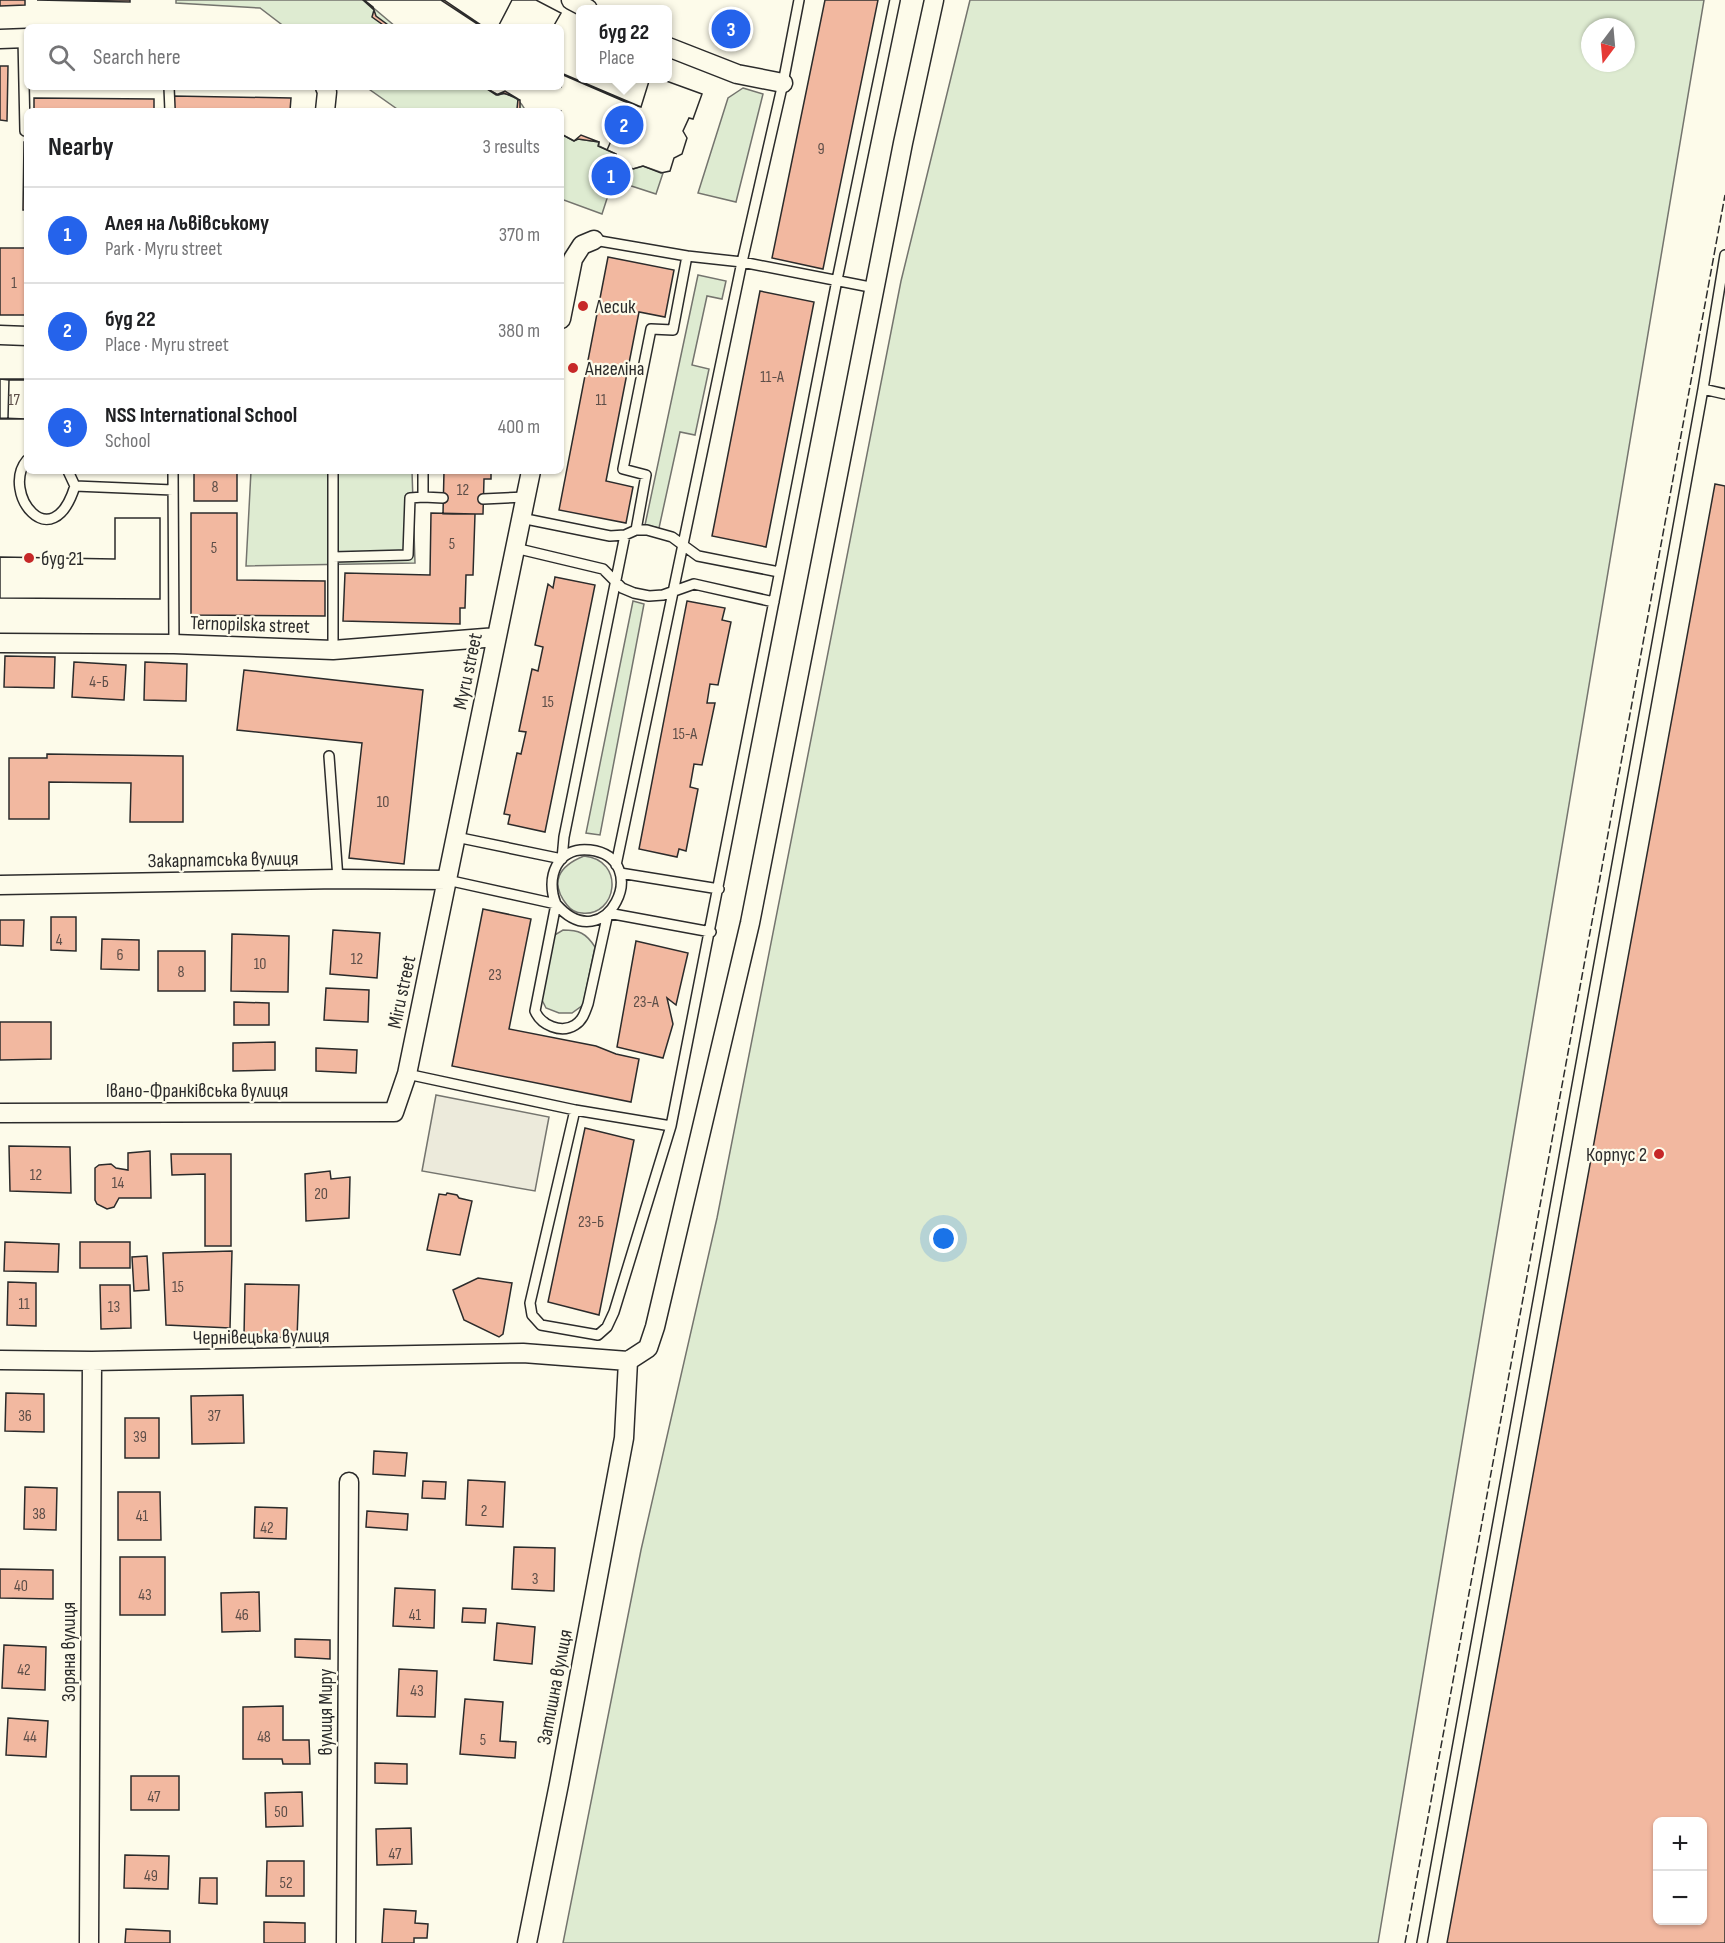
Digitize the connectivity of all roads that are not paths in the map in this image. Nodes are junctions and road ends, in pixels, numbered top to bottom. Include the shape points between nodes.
1 (799, 0) edge
2 (895, 0) edge
3 (934, 0) edge
4 (24, 38) edge
5 (0, 39) edge
6 (672, 49) edge
7 (783, 83) junction
8 (25, 90) edge
9 (170, 90) edge
10 (326, 90) edge
11 (25, 108) edge
12 (170, 108) edge
13 (325, 108) edge
14 (594, 240) joint
15 (1725, 255) edge
16 (687, 256) junction
17 (742, 262) junction
18 (837, 279) junction
19 (875, 288) junction
20 (564, 304) edge
21 (0, 335) edge
22 (24, 336) edge
23 (1703, 389) junction
24 (1725, 394) edge
25 (24, 462) edge
26 (70, 474) edge
27 (173, 474) edge
28 (333, 474) edge
29 (423, 474) edge
30 (530, 474) edge
31 (75, 486) junction
32 (173, 490) junction
33 (423, 497) junction
34 (525, 497) junction
35 (443, 498) dead end
36 (483, 499) dead end
37 (521, 518) junction
38 (636, 530) junction
39 (625, 535) junction
40 (682, 545) junction
41 (515, 548) junction
42 (333, 557) junction
43 (779, 572) junction
44 (615, 581) junction
45 (674, 590) junction
46 (774, 602) junction
47 (497, 637) junction
48 (0, 643) edge
49 (174, 644) junction
50 (333, 650) junction
51 (329, 756) dead end
52 (456, 837) junction
53 (562, 859) junction
54 (618, 869) junction
55 (338, 879) junction
56 (447, 880) junction
57 (0, 885) edge
58 (719, 889) junction
59 (556, 904) junction
60 (608, 913) junction
61 (711, 932) junction
62 (407, 1074) junction
63 (575, 1110) junction
64 (0, 1113) edge
65 (394, 1113) joint
66 (671, 1126) junction
67 (0, 1360) edge
68 (92, 1361) junction
69 (628, 1361) junction
70 (349, 1482) dead end
71 (89, 1943) edge
72 (346, 1943) edge
73 (527, 1943) edge
74 (1422, 1943) edge

1 - 7 lane
2 - 18 lane
3 - 19 street
4 - 5 street
6 - 7 street via 737,74
7 - 17 lane
8 - 11 lane
9 - 12 lane
10 - 13 street
14 - 16 lane
14 - 20 street via 582,245 573,259
15 - 23 lane
16 - 17 lane
16 - 38 lane via 673,330 651,329 623,469 646,475
17 - 18 lane
17 - 40 lane
18 - 19 lane
18 - 43 lane
19 - 69 street via 747,934 656,1327 648,1348
21 - 22 street
23 - 24 lane
23 - 74 lane
25 - 31 lane via 14,473 11,485 16,506 24,513 41,519 62,512
26 - 31 lane
27 - 32 lane
28 - 42 lane
29 - 33 lane
30 - 34 street, Myru street
31 - 32 lane
32 - 49 lane
33 - 35 lane
33 - 42 lane via 410,498 408,555
34 - 36 lane
34 - 37 street, Myru street
37 - 39 lane via 610,536
37 - 41 street, Myru street
38 - 39 lane
38 - 40 lane via 663,534
39 - 44 lane
40 - 43 lane via 698,556
40 - 45 lane
41 - 44 lane via 603,569
41 - 47 street, Myru street
42 - 50 lane
43 - 46 lane
44 - 45 lane via 622,588 650,596
44 - 53 lane
45 - 46 lane via 694,584
45 - 54 lane
46 - 58 lane
47 - 50 street, Ternopilska street
47 - 52 street, Myru street
48 - 49 street, Ternopilska street
49 - 50 street, Ternopilska street
51 - 55 lane
52 - 53 lane
52 - 56 street, Myru street
53 - 54 lane via 585,849 606,856
53 - 59 lane via 551,880
54 - 58 lane
54 - 60 lane via 620,895
55 - 56 street, Закарпатська вулиця
55 - 57 street, Закарпатська вулиця
56 - 59 lane
56 - 62 street, Miru street
58 - 61 lane
59 - 60 lane via 575,919 587,921
59 - 60 lane via 535,1011 548,1026 574,1026 583,1018
60 - 61 lane
61 - 66 lane
62 - 63 lane
62 - 65 street, Miru street
63 - 66 lane
63 - 66 lane via 530,1303 532,1315 541,1325 598,1335 614,1312
64 - 65 street, Івано-Франківська вулиця
67 - 68 street, Чернівецька вулиця
68 - 69 street, Чернівецька вулиця via 523,1353
68 - 71 street, Зоряна вулиця
69 - 73 street, Затишна вулиця via 624,1438
70 - 72 street, вулиця Миру

